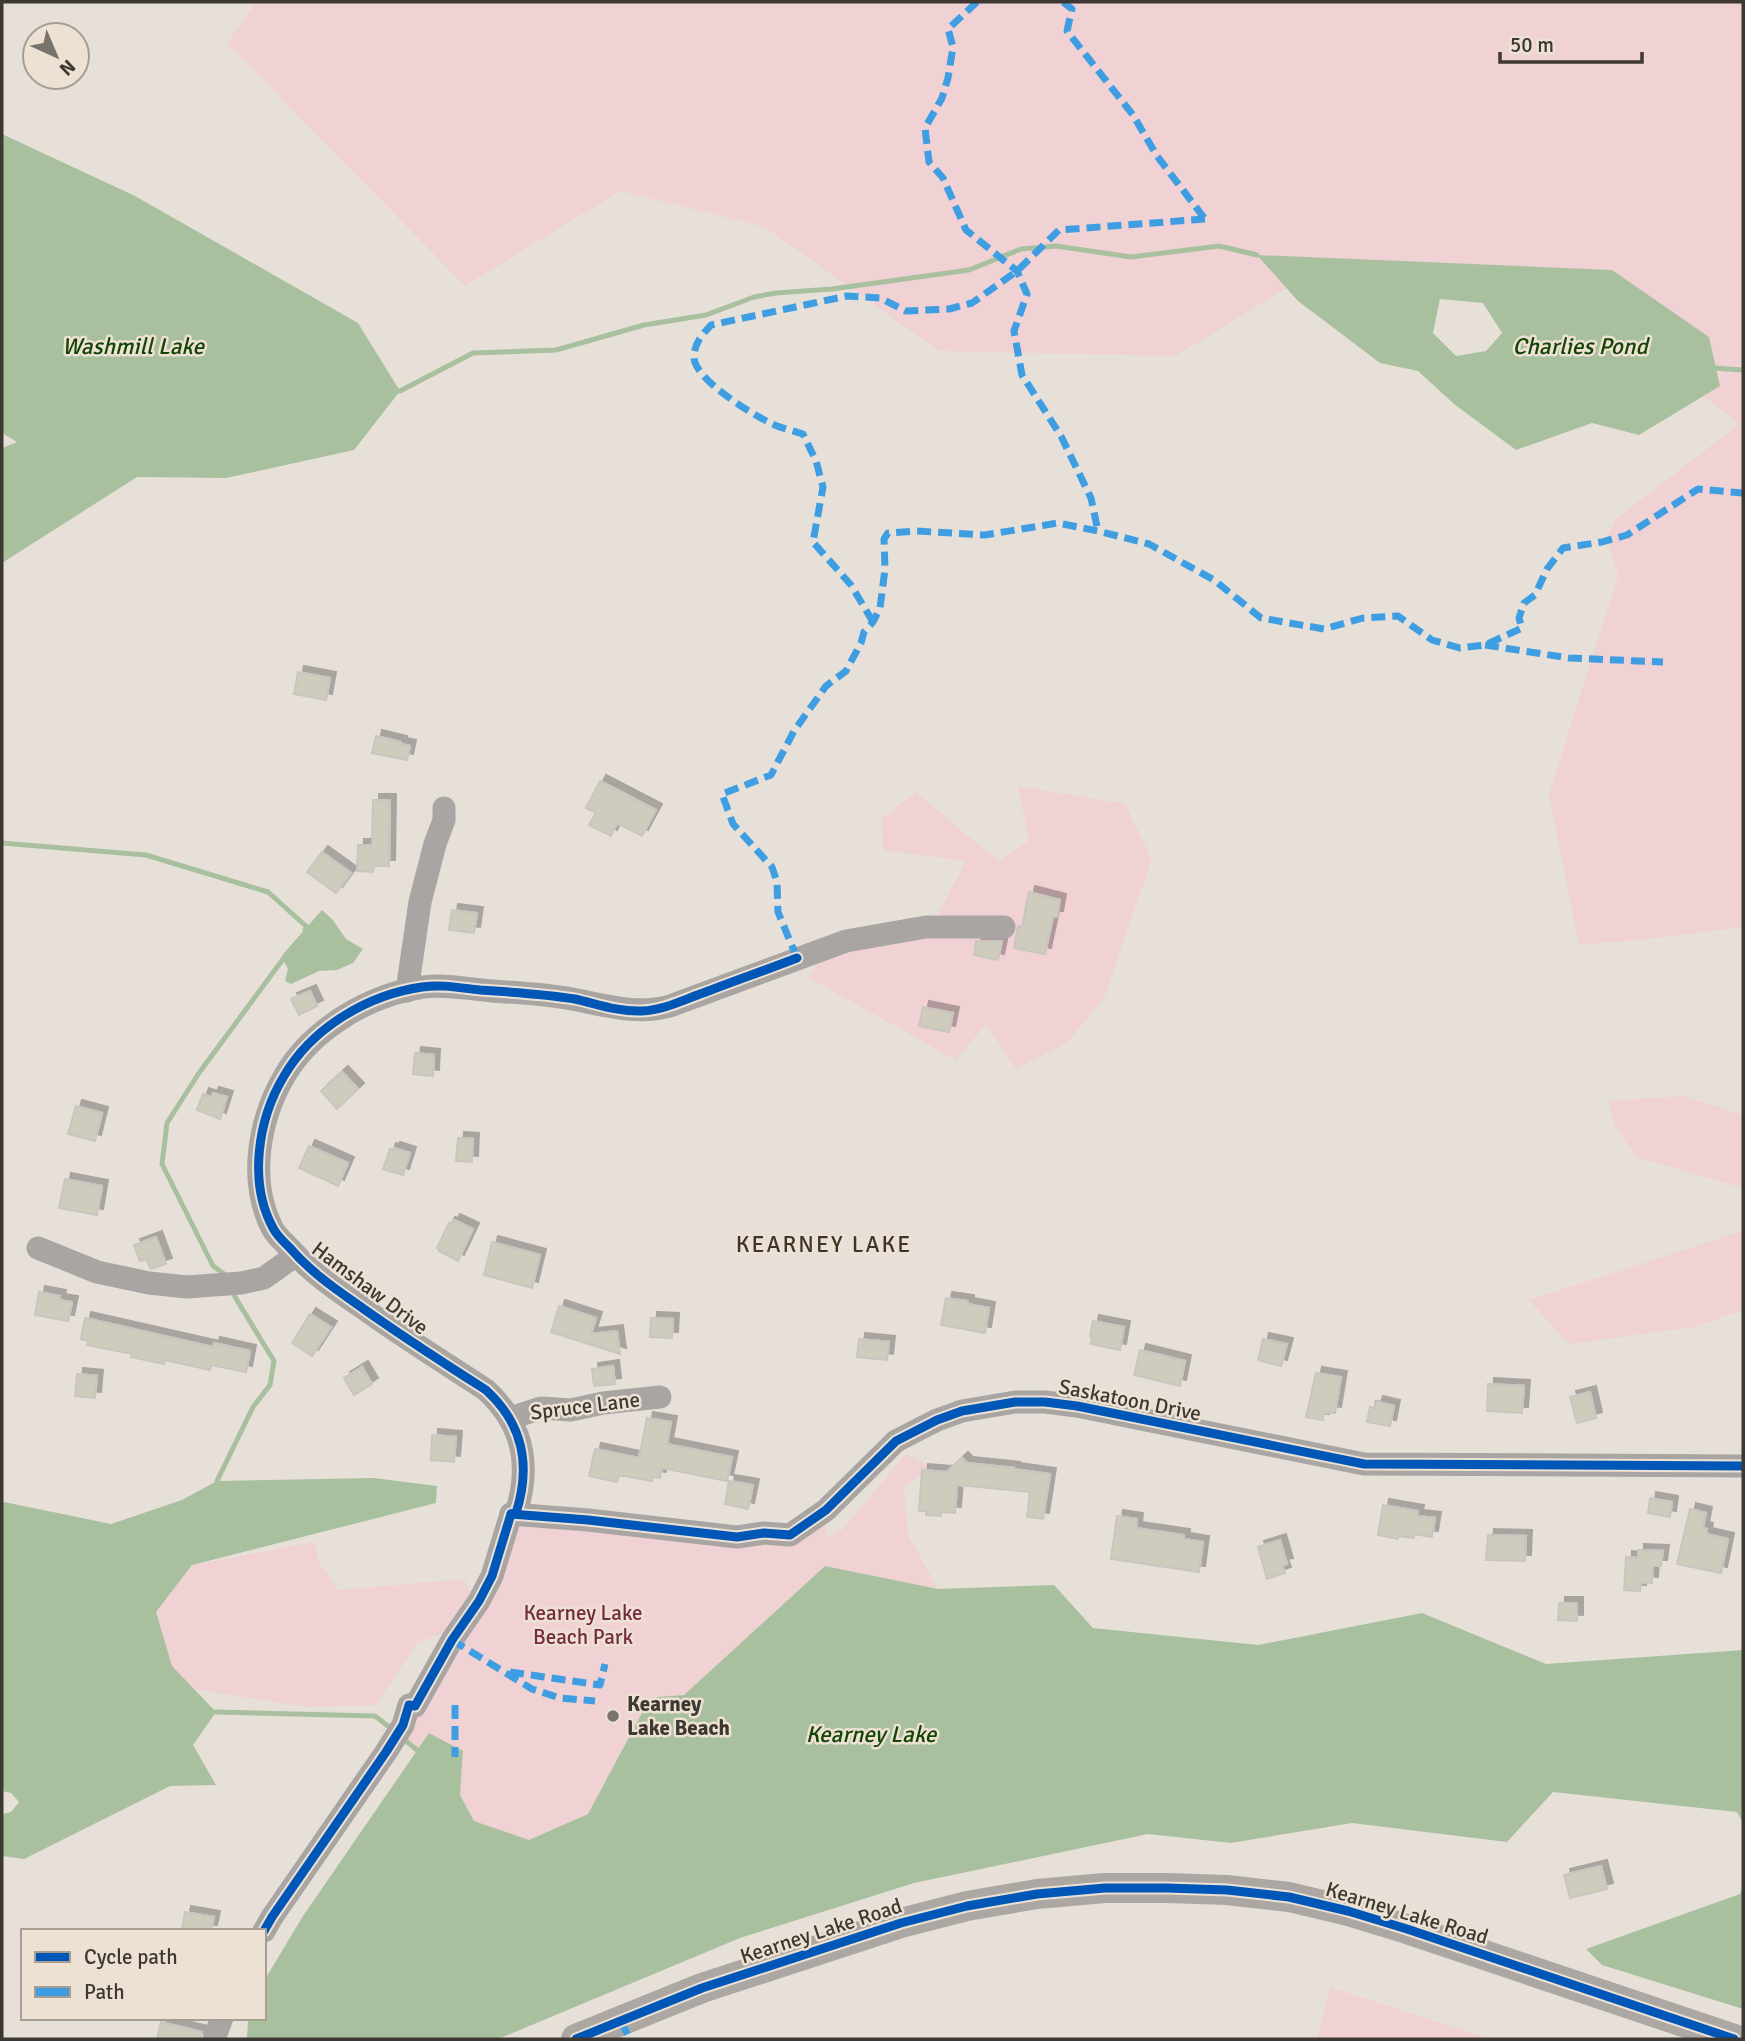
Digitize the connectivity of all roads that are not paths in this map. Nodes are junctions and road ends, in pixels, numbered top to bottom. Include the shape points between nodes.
1 (444, 808) dead end
2 (1004, 928) dead end
3 (407, 991) junction
4 (38, 1248) dead end
5 (296, 1255) junction
6 (660, 1397) dead end
7 (511, 1421) junction
8 (1743, 1466) edge
9 (511, 1514) junction
10 (265, 1929) edge
11 (221, 2020) edge
12 (214, 2039) edge
13 (576, 2039) edge
14 (1734, 2039) edge

1 - 3 street via 420,902
2 - 3 street, Hamshaw Drive via 898,930 846,941 648,1011 449,986
3 - 5 street, Hamshaw Drive via 336,1020 297,1056 271,1102 261,1136 261,1188 273,1230
4 - 5 street via 97,1272 187,1287 264,1278
5 - 7 street, Hamshaw Drive via 386,1325 486,1390
6 - 7 street, Spruce Lane via 571,1410 541,1408
7 - 9 street, Hamshaw Drive via 525,1471 523,1492 516,1513
8 - 9 street, Saskatoon Drive via 1364,1464 1077,1406 1015,1402 937,1420 896,1441 826,1510 790,1535 737,1537
9 - 10 street, Hamshaw Drive via 492,1576 479,1601 415,1706 409,1705 403,1725
11 - 12 street
13 - 14 main road, Kearney Lake Road via 702,1988 901,1923 967,1906 1118,1888 1227,1890 1289,1897 1348,1911

